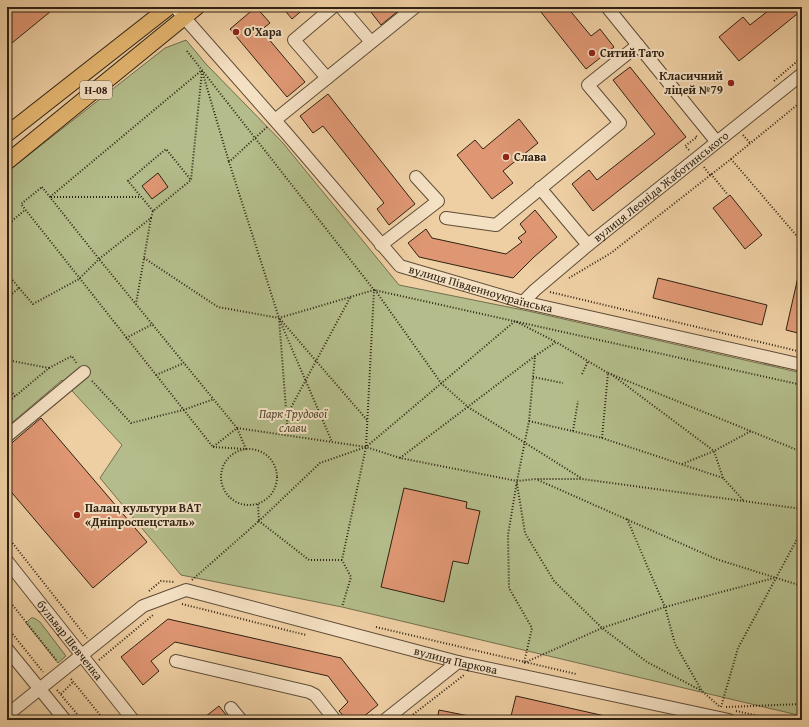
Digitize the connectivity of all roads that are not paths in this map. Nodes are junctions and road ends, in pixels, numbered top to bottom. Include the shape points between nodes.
1 (169, 7) edge
2 (197, 7) edge
3 (333, 7) edge
4 (341, 7) edge
5 (415, 7) edge
6 (607, 7) edge
7 (180, 12) edge
8 (371, 42) junction
9 (638, 45) junction
10 (802, 74) edge
11 (327, 78) junction
12 (275, 120) junction
13 (7, 134) edge
14 (716, 142) junction
15 (7, 162) edge
16 (416, 177) dead end
17 (540, 188) junction
18 (446, 218) dead end
19 (381, 245) junction
20 (588, 245) junction
21 (523, 302) junction
22 (802, 365) edge
23 (84, 372) road end
24 (7, 436) edge
25 (7, 561) edge
26 (7, 648) edge
27 (82, 654) junction
28 (176, 661) dead end
29 (458, 662) junction
30 (39, 688) junction
31 (231, 708) dead end
32 (7, 715) edge
33 (721, 716) edge
34 (65, 720) edge
35 (133, 720) edge
36 (241, 720) edge
37 (335, 720) edge
38 (385, 720) edge

1 - 13 main road, Н-08
2 - 7 main road, Н-08
3 - 11 street via 294,40
4 - 8 street
5 - 8 street
6 - 9 street
7 - 12 street, вулиця Південноукраїнська
7 - 15 main road, Н-08
8 - 11 street
9 - 14 street
9 - 17 street via 588,85 620,123
10 - 14 street, вулиця Леоніда Жаботинського
11 - 12 street
12 - 19 street, вулиця Південноукраїнська
14 - 20 street, вулиця Леоніда Жаботинського
16 - 19 street via 438,201
17 - 18 street via 496,225
17 - 20 street
19 - 21 street, вулиця Південноукраїнська via 400,266
20 - 21 street, вулиця Леоніда Жаботинського
21 - 22 street, вулиця Південноукраїнська
23 - 24 street
25 - 27 street, бульвар Шевченка
26 - 30 street
27 - 29 street, вулиця Паркова via 143,606 186,590
27 - 30 street
27 - 35 street, бульвар Шевченка
28 - 37 street via 308,692 314,695
29 - 33 street, вулиця Паркова
29 - 38 street
30 - 32 street
30 - 34 street
31 - 36 street

